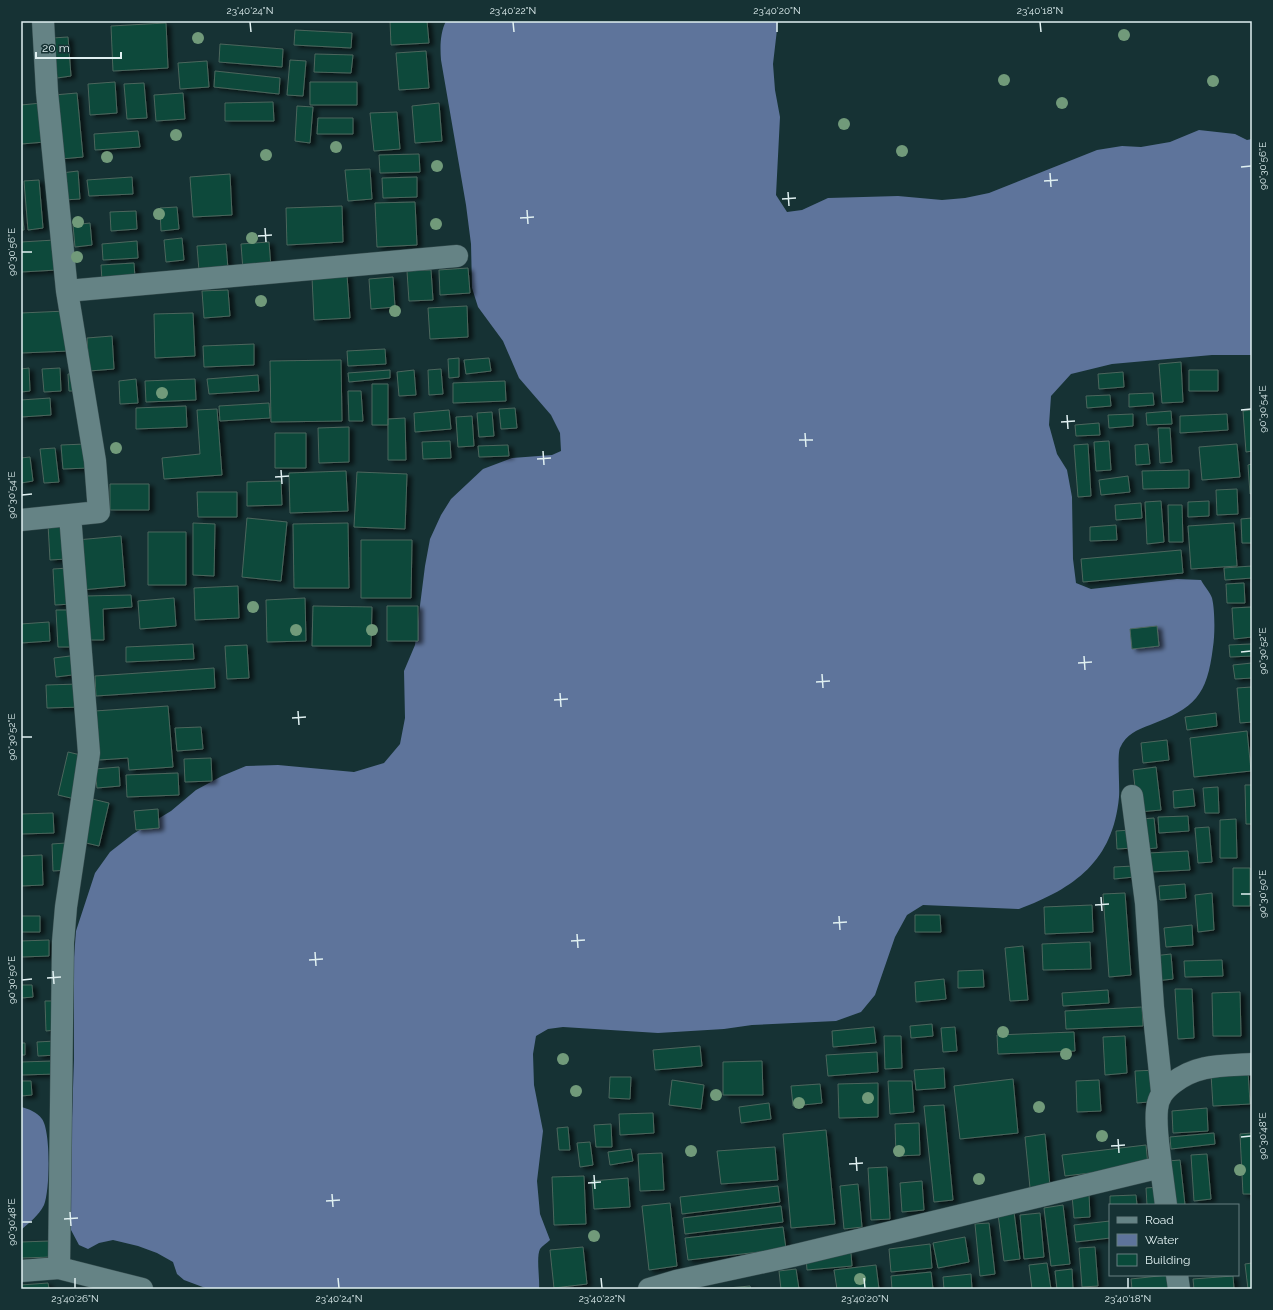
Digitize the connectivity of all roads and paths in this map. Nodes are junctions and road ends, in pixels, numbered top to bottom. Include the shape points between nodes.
1 (43, 21) edge
2 (457, 256) dead end
3 (67, 291) junction
4 (70, 515) junction
5 (21, 520) edge
6 (1132, 796) dead end
7 (1252, 1064) edge
8 (1162, 1092) junction
9 (1160, 1167) junction
10 (1166, 1204) edge
11 (59, 1268) junction
12 (21, 1271) edge
13 (1176, 1276) edge
14 (142, 1289) edge
15 (649, 1289) edge
16 (1179, 1289) edge

1 - 3 street via 47,92
2 - 3 street
3 - 4 street via 95,461 99,512
4 - 5 street
4 - 11 street via 89,753 62,942
6 - 8 street via 1146,903
7 - 8 street via 1188,1072
8 - 9 street via 1156,1122
9 - 10 street
9 - 15 street
11 - 12 street
11 - 14 street
13 - 16 street

